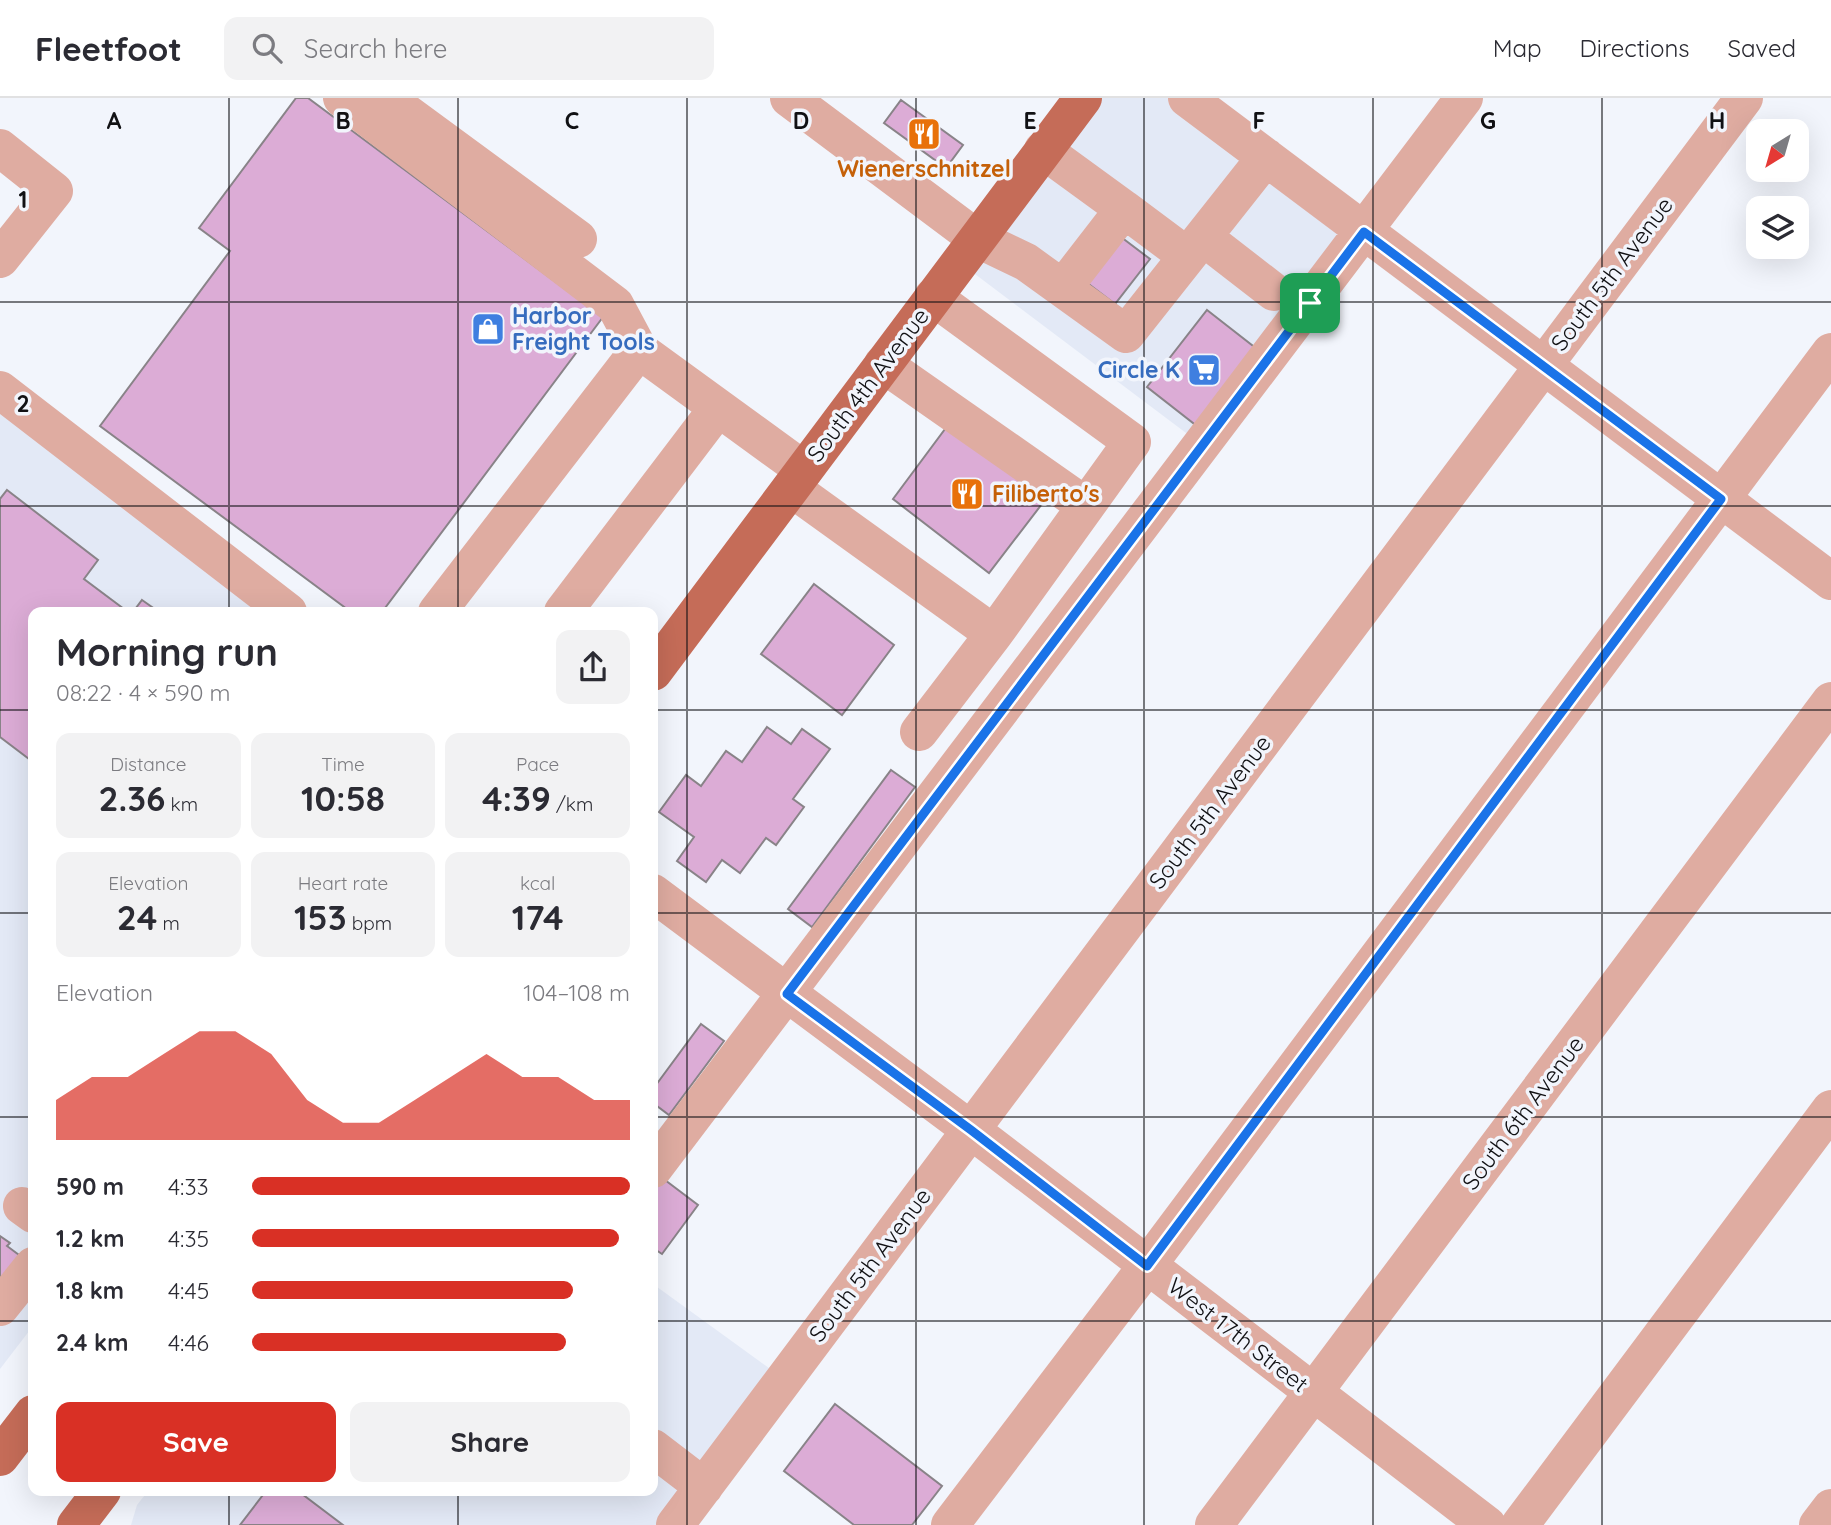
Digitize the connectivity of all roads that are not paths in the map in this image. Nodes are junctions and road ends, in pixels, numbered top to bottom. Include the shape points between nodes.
1 (342, 98) edge
2 (386, 98) edge
3 (789, 98) edge
4 (1083, 98) edge
5 (1187, 98) edge
6 (1464, 98) edge
7 (1744, 98) edge
8 (0, 148) edge
9 (1043, 150) junction
10 (1266, 157) junction
11 (1124, 208) junction
12 (1364, 232) junction
13 (976, 238) junction
14 (578, 239) dead end
15 (1195, 246) junction
16 (0, 259) edge
17 (1063, 288) junction
18 (1274, 292) dead end
19 (933, 298) junction
20 (639, 350) junction
21 (1831, 352) edge
22 (883, 364) junction
23 (1543, 366) junction
24 (0, 390) edge
25 (718, 408) junction
26 (798, 479) junction
27 (1721, 499) junction
28 (1086, 506) junction
29 (1831, 581) edge
30 (282, 607) edge
31 (442, 607) edge
32 (567, 607) edge
33 (994, 634) junction
34 (658, 665) edge
35 (1831, 701) edge
36 (919, 732) dead end
37 (658, 897) edge
38 (787, 994) junction
39 (1831, 1109) edge
40 (971, 1130) junction
41 (658, 1162) edge
42 (1147, 1266) junction
43 (28, 1272) edge
44 (0, 1307) edge
45 (1314, 1394) junction
46 (28, 1421) edge
47 (658, 1452) edge
48 (0, 1457) edge
49 (705, 1487) junction
50 (98, 1496) edge
51 (1831, 1508) edge
52 (76, 1525) edge
53 (675, 1525) edge
54 (950, 1525) edge
55 (1214, 1525) edge
56 (1487, 1525) edge
57 (1520, 1525) edge
58 (1818, 1525) edge

1 - 20 street via 615,305
2 - 14 street
3 - 13 street
4 - 9 main road, South 4th Avenue
5 - 10 street
6 - 12 street
7 - 23 street, South 5th Avenue
8 - 16 street via 54,191
9 - 11 street
9 - 13 main road, South 4th Avenue
10 - 12 street
10 - 15 street
11 - 15 street
11 - 17 street
12 - 23 street
12 - 38 street
13 - 17 street via 1026,261
13 - 19 main road, South 4th Avenue
15 - 17 street via 1126,334
15 - 18 street
19 - 22 main road, South 4th Avenue
19 - 28 street via 1132,442
20 - 25 street
20 - 31 street
21 - 27 street
22 - 26 main road, South 4th Avenue
22 - 28 street
23 - 27 street
23 - 40 street, South 5th Avenue
24 - 30 street
25 - 26 street
25 - 32 street
26 - 33 street
26 - 34 main road, South 4th Avenue
27 - 29 street
27 - 42 street
28 - 33 street
33 - 36 street
35 - 45 street, South 6th Avenue
37 - 38 street, West 17th Street
38 - 40 street, West 17th Street
38 - 41 street
39 - 57 street
40 - 42 street, West 17th Street
40 - 49 street, South 5th Avenue
42 - 45 street, West 17th Street
42 - 54 street
43 - 44 street
45 - 55 street, South 6th Avenue
45 - 56 street, West 17th Street
46 - 48 main road
47 - 49 street
49 - 53 street, South 5th Avenue
50 - 52 main road
51 - 58 street

